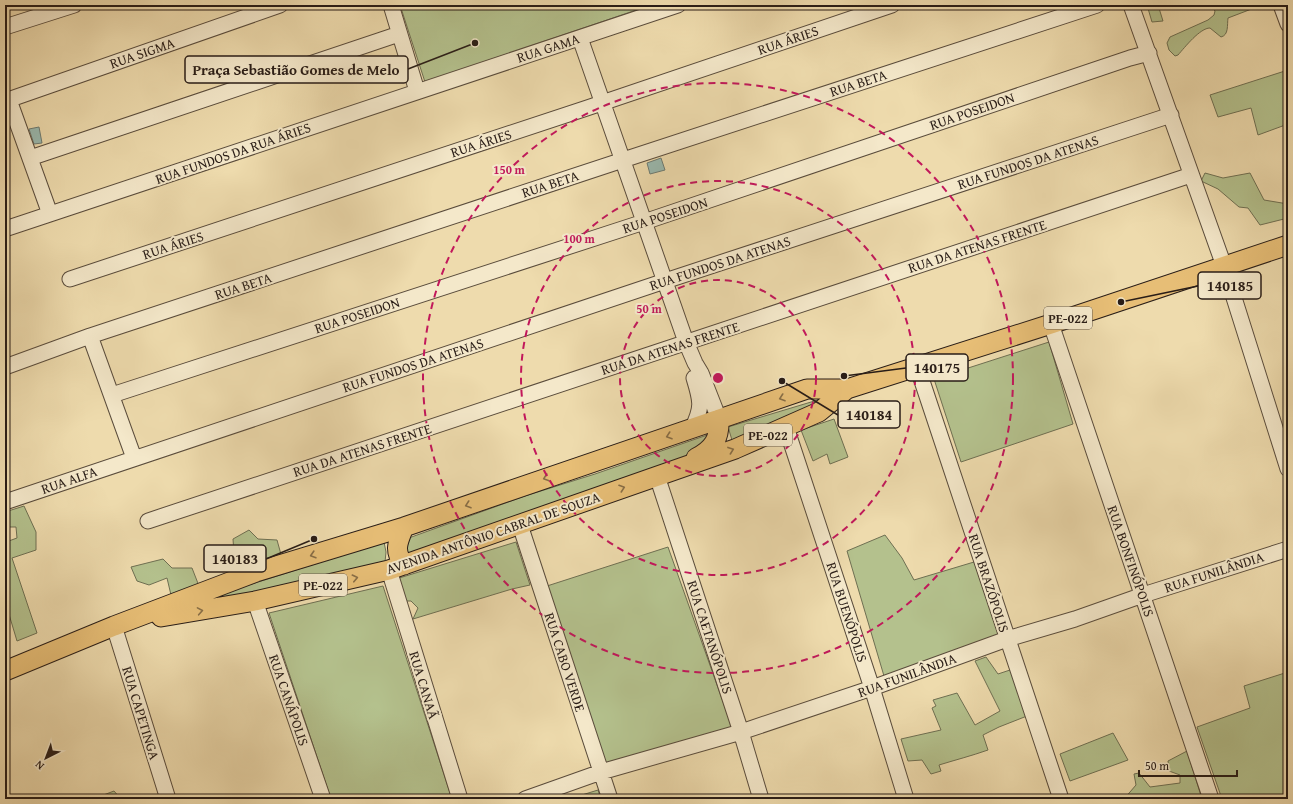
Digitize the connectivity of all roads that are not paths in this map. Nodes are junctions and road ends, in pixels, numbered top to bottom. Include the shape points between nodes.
1 (74, 5) edge
2 (280, 5) edge
3 (391, 5) edge
4 (678, 5) edge
5 (892, 5) edge
6 (1097, 5) edge
7 (1131, 5) edge
8 (1281, 5) edge
9 (1288, 24) edge
10 (5, 27) edge
11 (400, 34) junction
12 (580, 38) junction
13 (1149, 53) junction
14 (417, 91) junction
15 (7, 100) edge
16 (603, 103) junction
17 (1170, 115) junction
18 (30, 158) junction
19 (623, 160) junction
20 (1191, 175) junction
21 (50, 214) junction
22 (644, 222) junction
23 (5, 230) edge
24 (1288, 245) edge
25 (1224, 266) junction
26 (70, 279) dead end
27 (665, 281) junction
28 (1051, 324) junction
29 (90, 336) junction
30 (686, 342) junction
31 (695, 363) junction
32 (917, 366) junction
33 (5, 367) edge
34 (847, 389) junction
35 (112, 395) junction
36 (720, 420) junction
37 (786, 426) junction
38 (692, 429) junction
39 (134, 458) junction
40 (681, 468) junction
41 (1288, 469) edge
42 (657, 476) junction
43 (5, 502) edge
44 (148, 521) dead end
45 (520, 524) junction
46 (404, 527) junction
47 (1288, 549) edge
48 (396, 567) junction
49 (1143, 595) junction
50 (255, 601) junction
51 (117, 625) junction
52 (1008, 639) junction
53 (5, 671) edge
54 (872, 688) junction
55 (741, 732) junction
56 (602, 772) junction
57 (168, 799) edge
58 (323, 799) edge
59 (460, 799) edge
60 (525, 799) edge
61 (610, 799) edge
62 (761, 799) edge
63 (906, 799) edge
64 (1061, 799) edge
65 (1211, 799) edge

1 - 10 street
2 - 15 street, RUA SIGMA
3 - 11 street
4 - 12 street, RUA GAMA
5 - 16 street, RUA ÁRIES
6 - 19 street, RUA BETA
7 - 13 street
8 - 9 street
11 - 14 street
11 - 18 street
12 - 14 street, RUA GAMA
12 - 16 street
13 - 17 street
13 - 22 street, RUA POSEIDON
14 - 21 street, RUA FUNDOS DA RUA ÁRIES
15 - 18 street
16 - 19 street
16 - 26 street, RUA ÁRIES
17 - 20 street
17 - 27 street, RUA FUNDOS DA ATENAS
18 - 21 street
19 - 22 street
19 - 29 street, RUA BETA
20 - 25 street
20 - 30 street, RUA DA ATENAS FRENTE
21 - 23 street
22 - 27 street
22 - 35 street, RUA POSEIDON
24 - 25 main road, AVENIDA ANTÔNIO CABRAL DE SOUZA / PE-022
25 - 28 main road, AVENIDA ANTÔNIO CABRAL DE SOUZA / PE-022
25 - 41 street
27 - 30 street
27 - 39 street, RUA FUNDOS DA ATENAS
28 - 32 main road, AVENIDA ANTÔNIO CABRAL DE SOUZA / PE-022
28 - 49 street, RUA BONFINÓPOLIS
29 - 33 street, RUA BETA
29 - 35 street
30 - 31 street
30 - 44 street, RUA DA ATENAS FRENTE
31 - 36 street
31 - 38 street via 693,375 700,405 699,415
32 - 34 main road, AVENIDA ANTÔNIO CABRAL DE SOUZA / PE-022
32 - 52 street, RUA BRAZÓPOLIS
34 -> 36 main road, AVENIDA ANTÔNIO CABRAL DE SOUZA / PE-022 via 807,389
34 - 37 main road, AVENIDA ANTÔNIO CABRAL DE SOUZA / PE-022 via 820,412
35 - 39 street
36 - 38 main road, AVENIDA ANTÔNIO CABRAL DE SOUZA / PE-022
36 - 40 main road via 715,443 705,453
40 -> 37 main road, AVENIDA ANTÔNIO CABRAL DE SOUZA / PE-022 via 735,449
37 - 54 street, RUA BUENÓPOLIS
38 -> 46 main road, AVENIDA ANTÔNIO CABRAL DE SOUZA / PE-022
39 - 43 street, RUA ALFA
40 - 42 main road, AVENIDA ANTÔNIO CABRAL DE SOUZA / PE-022
45 -> 42 main road, AVENIDA ANTÔNIO CABRAL DE SOUZA / PE-022
42 - 55 street, RUA CAETANÓPOLIS
45 - 48 main road, AVENIDA ANTÔNIO CABRAL DE SOUZA / PE-022
45 - 56 street, RUA CABO VERDE
46 - 48 main road via 398,542
46 -> 51 main road, AVENIDA ANTÔNIO CABRAL DE SOUZA / PE-022 via 256,572
47 - 49 street, RUA FUNILÂNDIA
50 -> 48 main road, AVENIDA ANTÔNIO CABRAL DE SOUZA / PE-022
48 - 59 street, RUA CANAÃ
49 - 52 street, RUA FUNILÂNDIA
49 - 65 street, RUA BONFINÓPOLIS
51 -> 50 main road, AVENIDA ANTÔNIO CABRAL DE SOUZA / PE-022
50 - 58 street, RUA CANÁPOLIS
51 - 53 main road, AVENIDA ANTÔNIO CABRAL DE SOUZA / PE-022
51 - 57 street, RUA CAPETINGA
52 - 54 street, RUA FUNILÂNDIA
52 - 64 street, RUA BRAZÓPOLIS
54 - 55 street, RUA FUNILÂNDIA
54 - 63 street, RUA BUENÓPOLIS
55 - 56 street, RUA FUNILÂNDIA
55 - 62 street, RUA CAETANÓPOLIS
56 - 60 street, RUA FUNILÂNDIA
56 - 61 street, RUA CABO VERDE

